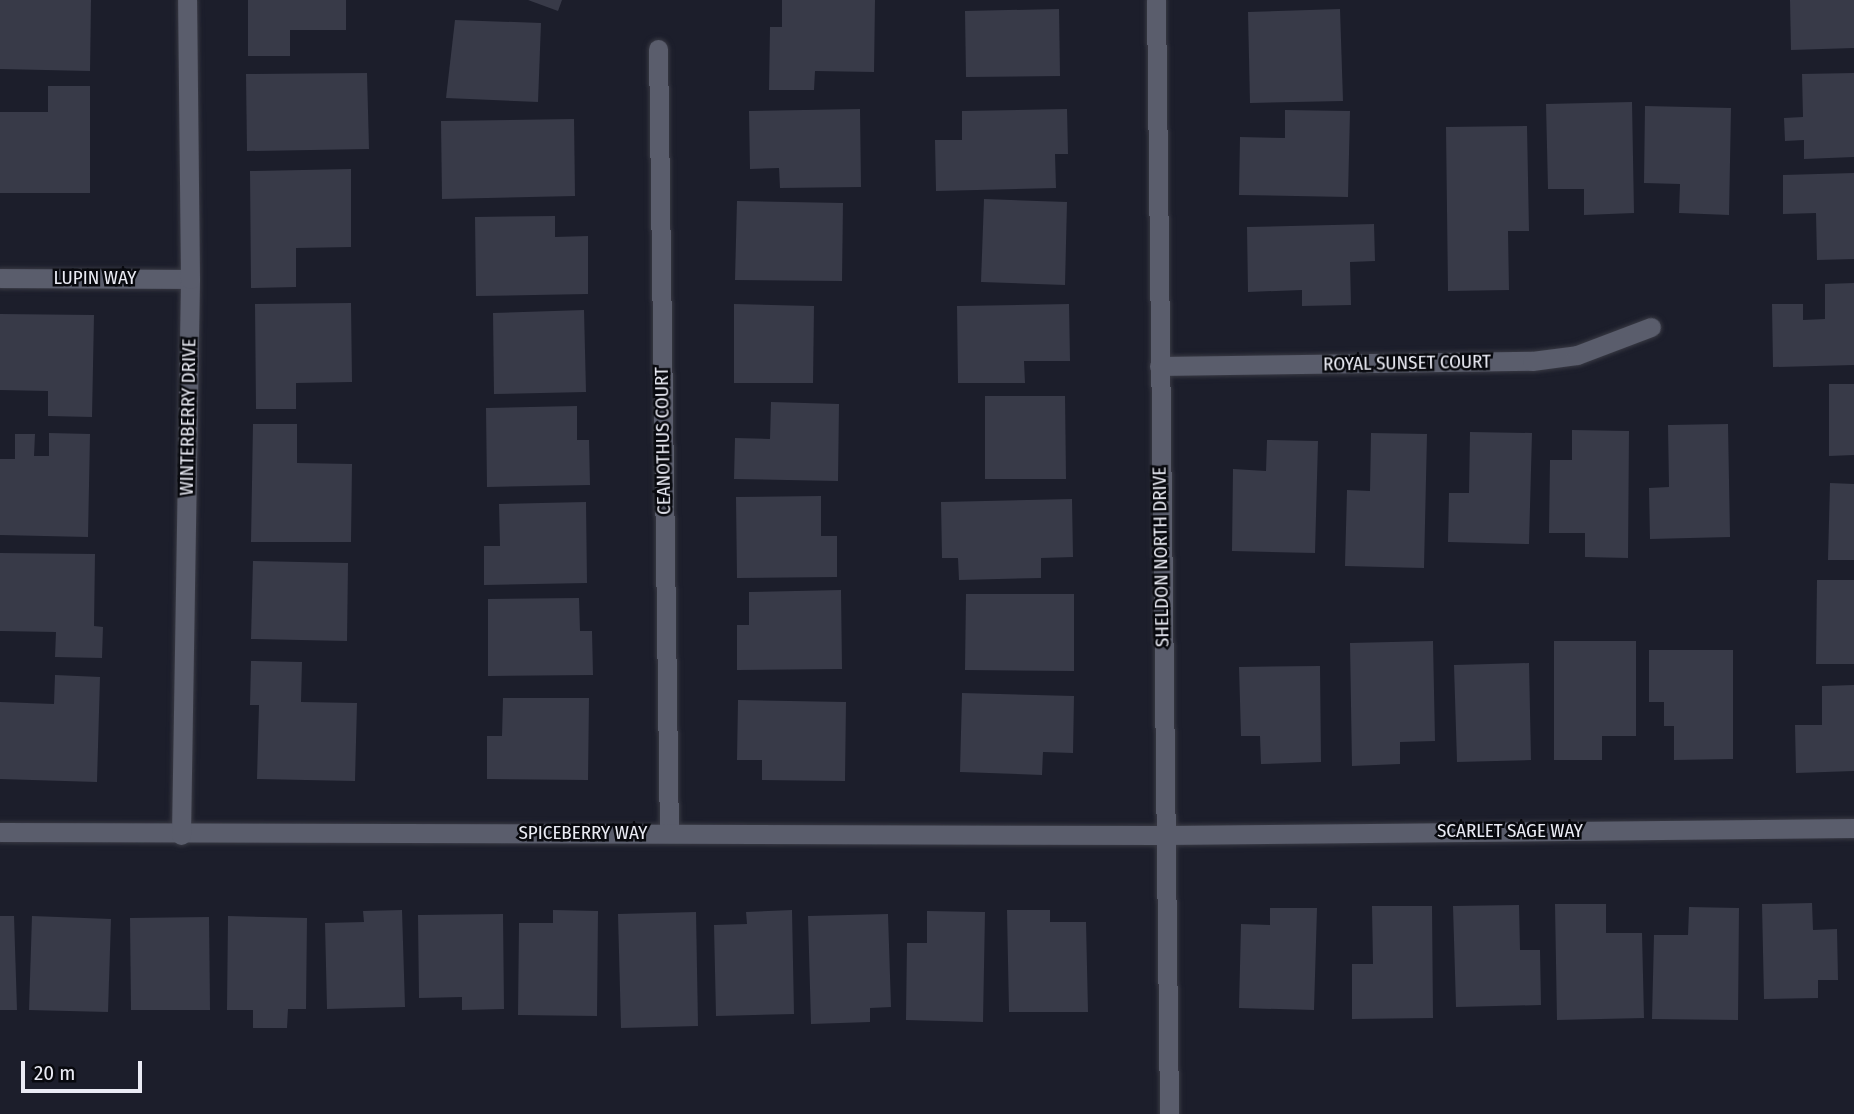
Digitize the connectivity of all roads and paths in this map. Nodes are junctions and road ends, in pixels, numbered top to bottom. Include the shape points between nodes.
1 (187, 0) edge
2 (1156, 0) edge
3 (658, 49) dead end
4 (0, 278) edge
5 (190, 279) junction
6 (1651, 327) dead end
7 (1159, 366) junction
8 (1854, 828) edge
9 (0, 832) edge
10 (669, 833) junction
11 (181, 835) junction
12 (1166, 835) junction
13 (1169, 1114) edge

1 - 5 street, WINTERBERRY DRIVE
2 - 7 street, SHELDON NORTH DRIVE
3 - 10 street, CEANOTHUS COURT
4 - 5 street, LUPIN WAY
5 - 11 street, WINTERBERRY DRIVE
6 - 7 street, ROYAL SUNSET COURT via 1577,355 1532,361
7 - 12 street, SHELDON NORTH DRIVE
8 - 12 street, SCARLET SAGE WAY
9 - 11 street, SPICEBERRY WAY
10 - 11 street, SPICEBERRY WAY
10 - 12 street, SPICEBERRY WAY
12 - 13 street, SHELDON NORTH DRIVE

